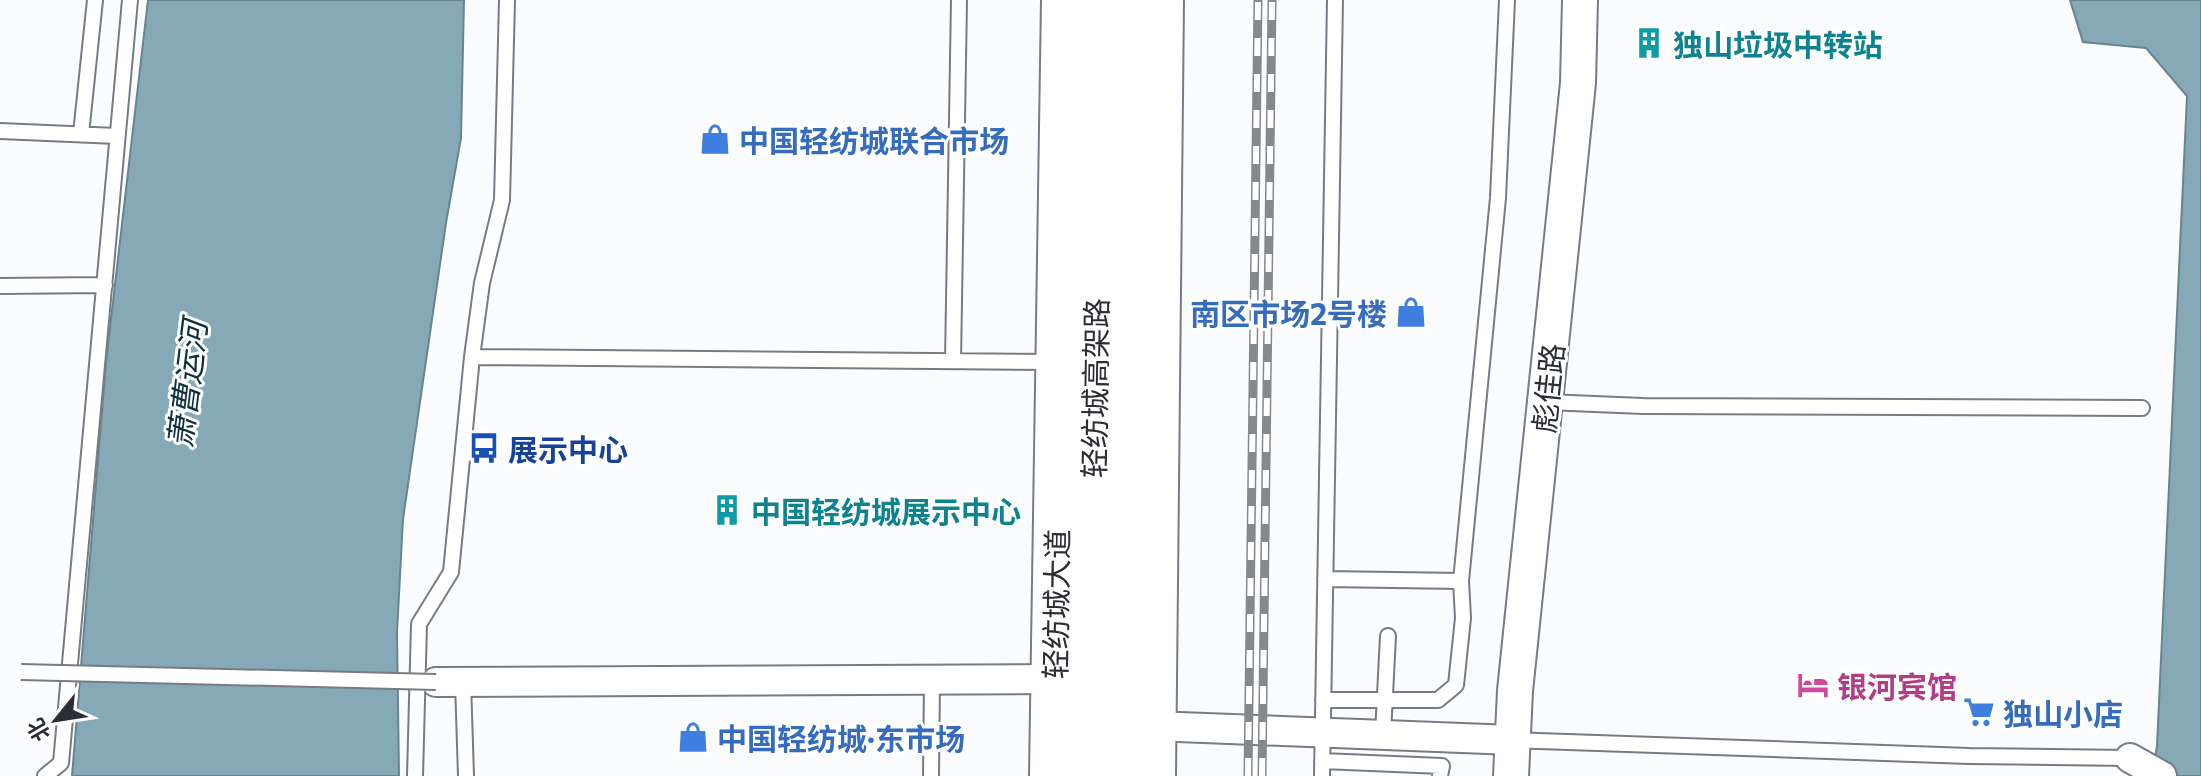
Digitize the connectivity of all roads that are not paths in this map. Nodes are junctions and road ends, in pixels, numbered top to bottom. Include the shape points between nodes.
1 (95, 0) edge
2 (130, 0) edge
3 (507, 0) edge
4 (959, 0) edge
5 (1064, 0) edge
6 (1100, 0) edge
7 (1139, 0) edge
8 (1161, 0) edge
9 (1335, 0) edge
10 (1507, 0) edge
11 (1580, 0) edge
12 (0, 131) edge
13 (81, 134) junction
14 (117, 136) junction
15 (105, 285) junction
16 (0, 286) edge
17 (472, 357) junction
18 (953, 361) junction
19 (1058, 362) junction
20 (1545, 402) junction
21 (2142, 408) dead end
22 (1325, 579) junction
23 (1461, 581) junction
24 (1388, 636) dead end
25 (21, 672) dead end
26 (932, 679) junction
27 (1053, 679) junction
28 (450, 682) junction
29 (1323, 700) junction
30 (1385, 700) junction
31 (1153, 726) junction
32 (1323, 732) junction
33 (1383, 734) junction
34 (1513, 740) junction
35 (2130, 758) joint
36 (1322, 769) edge
37 (45, 776) edge
38 (415, 776) edge
39 (466, 776) edge
40 (931, 776) edge
41 (1052, 776) edge
42 (1087, 776) edge
43 (1129, 776) edge
44 (1153, 776) edge
45 (1440, 776) edge
46 (1511, 776) edge
47 (2162, 776) edge

1 - 13 lane
2 - 14 lane
3 - 17 lane via 502,200 482,283
4 - 18 lane
5 - 19 main road, 轻纺城大道
6 - 42 main road, 轻纺城高架路
7 - 43 main road, 轻纺城高架路
8 - 31 main road
9 - 22 lane
10 - 23 lane via 1498,198
11 - 20 street, 彪佳路 via 1578,83
12 - 13 lane
13 - 14 lane
14 - 15 lane
15 - 16 lane
15 - 37 lane via 61,763
17 - 18 lane
17 - 38 lane via 451,572 419,624
18 - 19 lane
19 - 27 main road, 轻纺城大道
20 - 21 lane
20 - 34 street, 彪佳路
22 - 23 lane
22 - 29 lane
23 - 30 lane via 1456,685 1438,700
24 - 30 lane
25 - 28 lane, bridge
26 - 27 street
26 - 28 street
26 - 40 lane
27 - 41 main road, 轻纺城大道
28 - 39 lane
29 - 30 lane
29 - 32 lane
30 - 33 lane
31 - 32 street
31 - 44 main road
32 - 33 street
32 - 36 lane
33 - 34 street
34 - 35 lane
34 - 46 street, 彪佳路
35 - 47 street
36 - 45 lane via 1442,766

